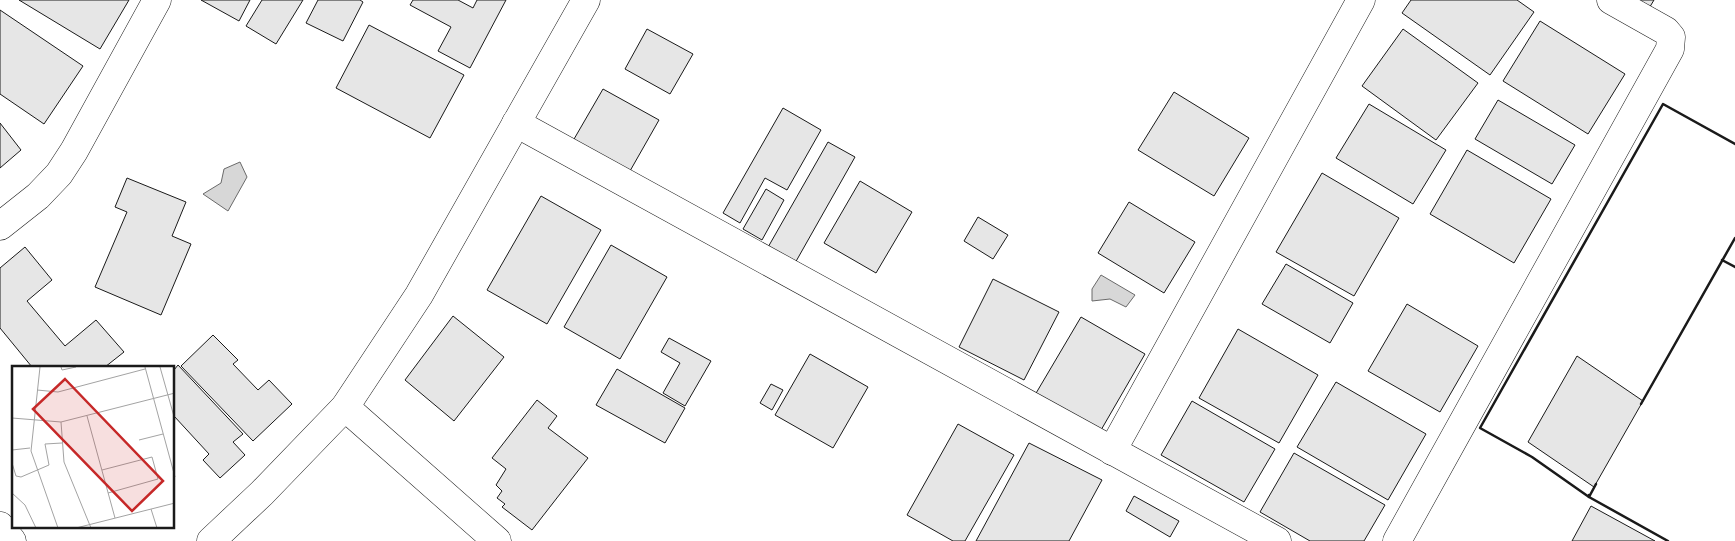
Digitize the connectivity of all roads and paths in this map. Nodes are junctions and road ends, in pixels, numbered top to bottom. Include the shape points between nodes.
1 (158, 0) edge
2 (586, 0) edge
3 (1361, 0) edge
4 (1611, 0) edge
5 (516, 122) junction
6 (0, 226) edge
7 (345, 407) junction
8 (1112, 451) junction
9 (0, 526) edge
10 (12, 541) edge
11 (211, 541) edge
12 (497, 541) edge
13 (1277, 541) edge
14 (1397, 541) edge

1 - 6 street via 59,174 38,196
2 - 5 street
3 - 8 street
4 - 14 street via 1666,31 1671,38 1670,49
5 - 7 street via 419,295
5 - 8 street
7 - 11 street
7 - 12 street
8 - 13 street
9 - 10 street

